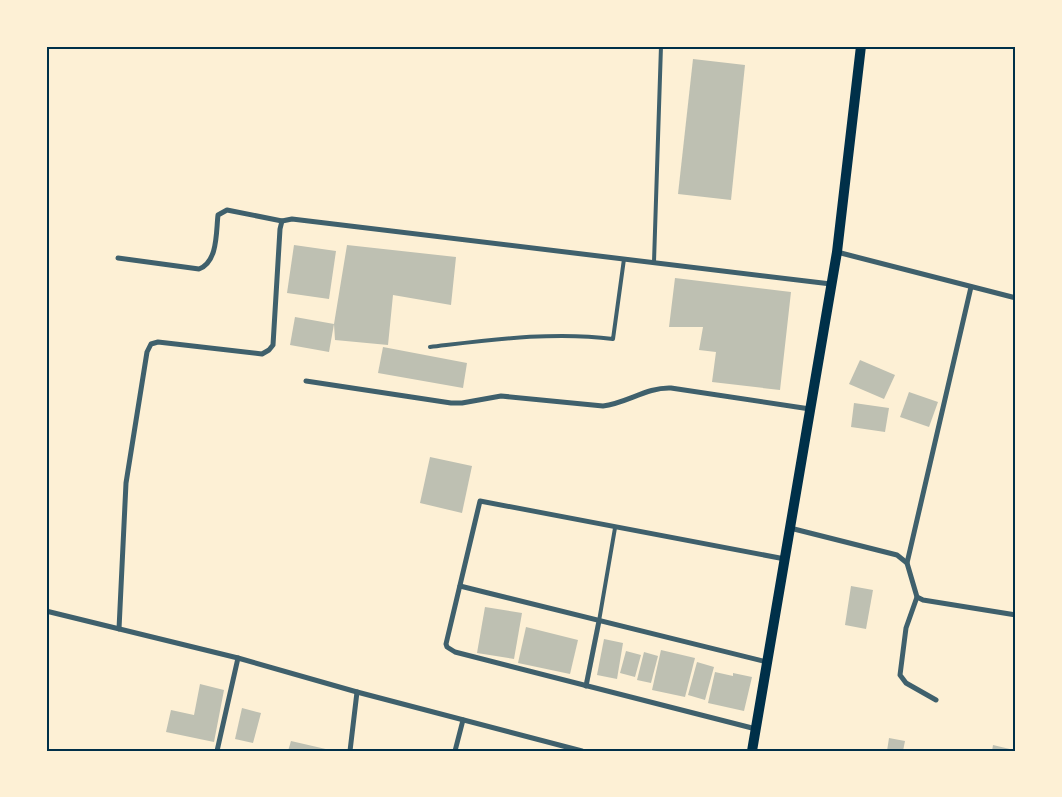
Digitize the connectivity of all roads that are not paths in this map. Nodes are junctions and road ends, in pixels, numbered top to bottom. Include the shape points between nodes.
1 (661, 46) edge
2 (861, 46) edge
3 (282, 221) junction
4 (837, 252) junction
5 (118, 258) dead end
6 (624, 259) junction
7 (654, 262) junction
8 (832, 284) junction
9 (971, 287) junction
10 (1016, 298) edge
11 (430, 347) dead end
12 (306, 381) dead end
13 (811, 409) junction
14 (615, 528) junction
15 (790, 528) junction
16 (785, 559) junction
17 (907, 563) junction
18 (460, 586) junction
19 (917, 597) junction
20 (46, 611) edge
21 (1016, 615) edge
22 (599, 620) junction
23 (119, 629) junction
24 (238, 658) junction
25 (767, 662) junction
26 (586, 686) junction
27 (357, 692) junction
28 (936, 700) dead end
29 (463, 720) junction
30 (756, 729) junction
31 (218, 751) edge
32 (350, 751) edge
33 (456, 751) edge
34 (582, 751) edge
35 (752, 751) edge

1 - 7 lane
2 - 4 main road
3 - 5 street via 227,210 221,212 214,252 209,262 199,269
3 - 6 street via 292,219
3 - 23 street via 273,345 269,350 262,354 158,342 151,344 146,352 126,483
4 - 8 main road
4 - 9 street
6 - 7 street
6 - 11 lane via 613,339 519,337
7 - 8 street
8 - 13 main road
9 - 10 street
9 - 17 street
12 - 13 street via 451,402 501,396 603,406 659,388 671,388
13 - 15 main road
14 - 16 street
14 - 18 street via 480,501
14 - 22 lane
15 - 16 main road
15 - 17 street via 890,553
16 - 25 main road
17 - 19 street
18 - 22 street
18 - 26 street via 446,644 450,650
19 - 21 street via 930,602
19 - 28 street via 906,628 900,675 906,683
20 - 23 street
22 - 25 street
22 - 26 street
23 - 24 street
24 - 27 street
24 - 31 street
25 - 30 main road
26 - 30 street
27 - 29 street
27 - 32 street
29 - 33 street
29 - 34 street
30 - 35 main road

